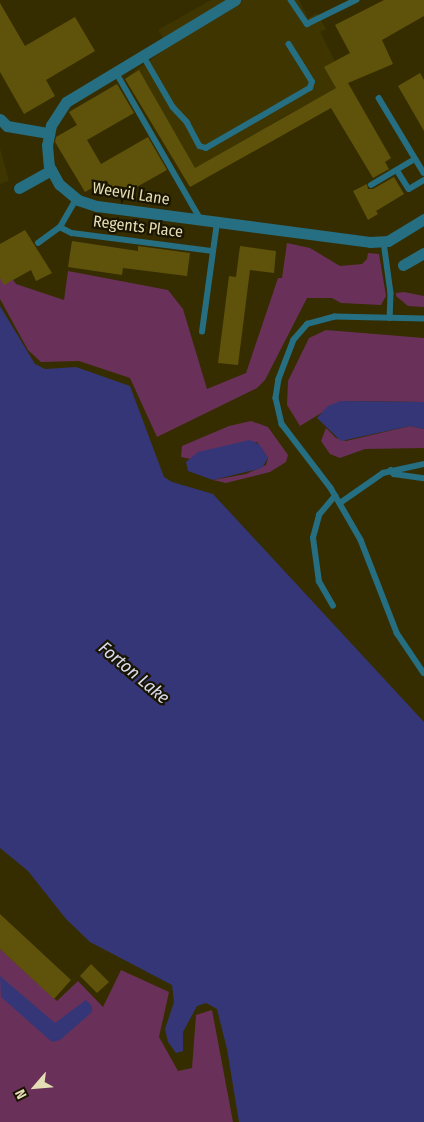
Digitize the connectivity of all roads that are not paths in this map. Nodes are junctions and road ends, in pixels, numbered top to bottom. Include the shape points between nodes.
1 (235, 0) edge
2 (292, 0) edge
3 (356, 0) edge
4 (289, 45) dead end
5 (142, 54) junction
6 (115, 70) junction
7 (379, 98) dead end
8 (2, 123) edge
9 (48, 133) junction
10 (416, 159) junction
11 (51, 170) junction
12 (397, 170) junction
13 (424, 173) edge
14 (424, 180) edge
15 (371, 185) dead end
16 (18, 188) dead end
17 (76, 199) junction
18 (424, 219) edge
19 (201, 221) junction
20 (217, 223) junction
21 (60, 227) junction
22 (384, 242) junction
23 (38, 243) dead end
24 (213, 251) junction
25 (424, 253) edge
26 (403, 265) dead end
27 (390, 318) junction
28 (424, 319) edge
29 (202, 332) dead end
30 (424, 464) edge
31 (391, 470) junction
32 (424, 478) edge
33 (335, 496) junction
34 (340, 503) junction
35 (333, 606) dead end
36 (424, 673) edge

1 - 5 street
2 - 3 lane via 307,24
4 - 5 lane via 312,82 310,88 206,148 200,146 187,122 173,107
5 - 6 street
6 - 9 street via 66,102
6 - 19 lane
7 - 10 lane
8 - 9 street
9 - 11 street, Weevil Lane
10 - 12 lane
10 - 13 lane
11 - 16 street
11 - 17 street, Weevil Lane via 59,184
12 - 14 lane via 409,189
12 - 15 lane
17 - 19 street, Weevil Lane via 97,206
17 - 21 lane, Regents Place
18 - 22 street
19 - 20 street, Weevil Lane
20 - 22 street, Weevil Lane
20 - 24 lane
21 - 23 lane, Regents Place
21 - 24 lane, Regents Place via 72,233
22 - 27 lane via 391,292
24 - 29 lane
25 - 26 street
27 - 28 lane
27 - 33 lane via 331,317 308,324 296,337 277,384 276,404 280,419
30 - 31 lane
31 - 32 lane via 394,474
31 - 34 lane
33 - 34 lane
33 - 35 lane via 319,515 313,538 319,582
34 - 36 lane via 367,552 397,632

